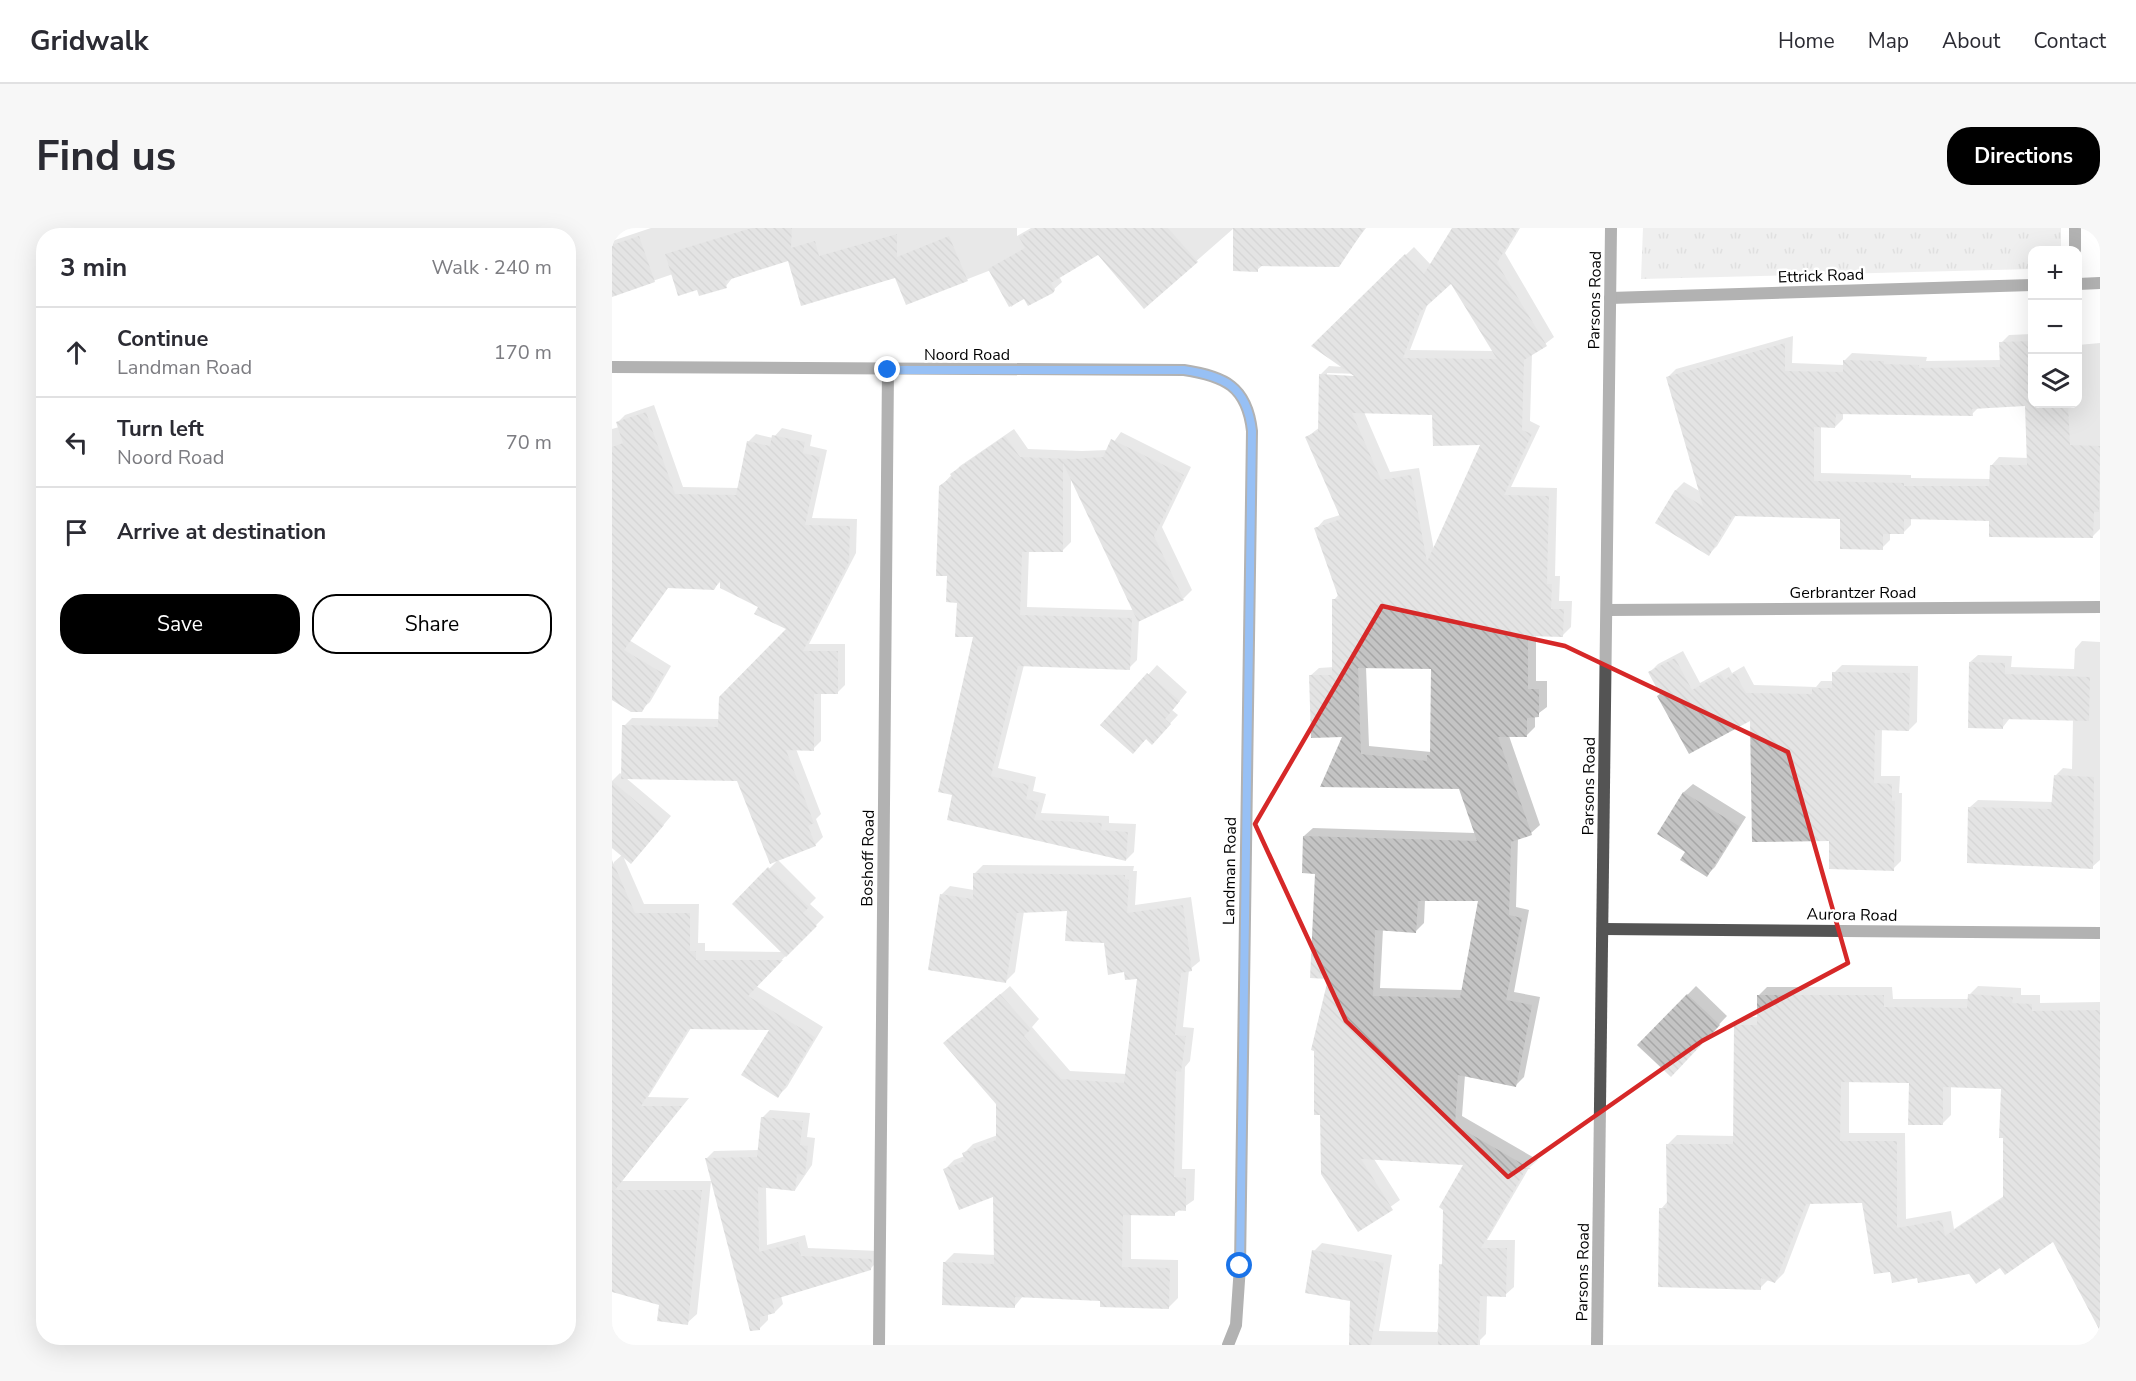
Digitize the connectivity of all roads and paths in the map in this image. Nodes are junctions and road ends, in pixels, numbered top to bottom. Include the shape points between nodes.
1 (1611, 228) edge
2 (2076, 228) edge
3 (2075, 246) edge
4 (2100, 283) edge
5 (2082, 284) edge
6 (2028, 285) edge
7 (1610, 298) junction
8 (612, 368) edge
9 (888, 370) junction
10 (1243, 396) joint
11 (2100, 608) edge
12 (1607, 610) junction
13 (1604, 929) junction
14 (2100, 933) edge
15 (879, 1345) edge
16 (1228, 1345) edge
17 (1597, 1345) edge

1 - 7 street, Parsons Road
2 - 3 street
4 - 5 street
6 - 7 street, Ettrick Road
7 - 12 street, Parsons Road
8 - 9 street, Noord Road
9 - 10 street, Noord Road via 1184,370 1211,374
9 - 15 street, Boshoff Road
10 - 16 street, Landman Road via 1250,410 1252,431 1240,1266 1236,1325
11 - 12 street, Gerbrantzer Road
12 - 13 street, Parsons Road
13 - 14 street, Aurora Road
13 - 17 street, Parsons Road

